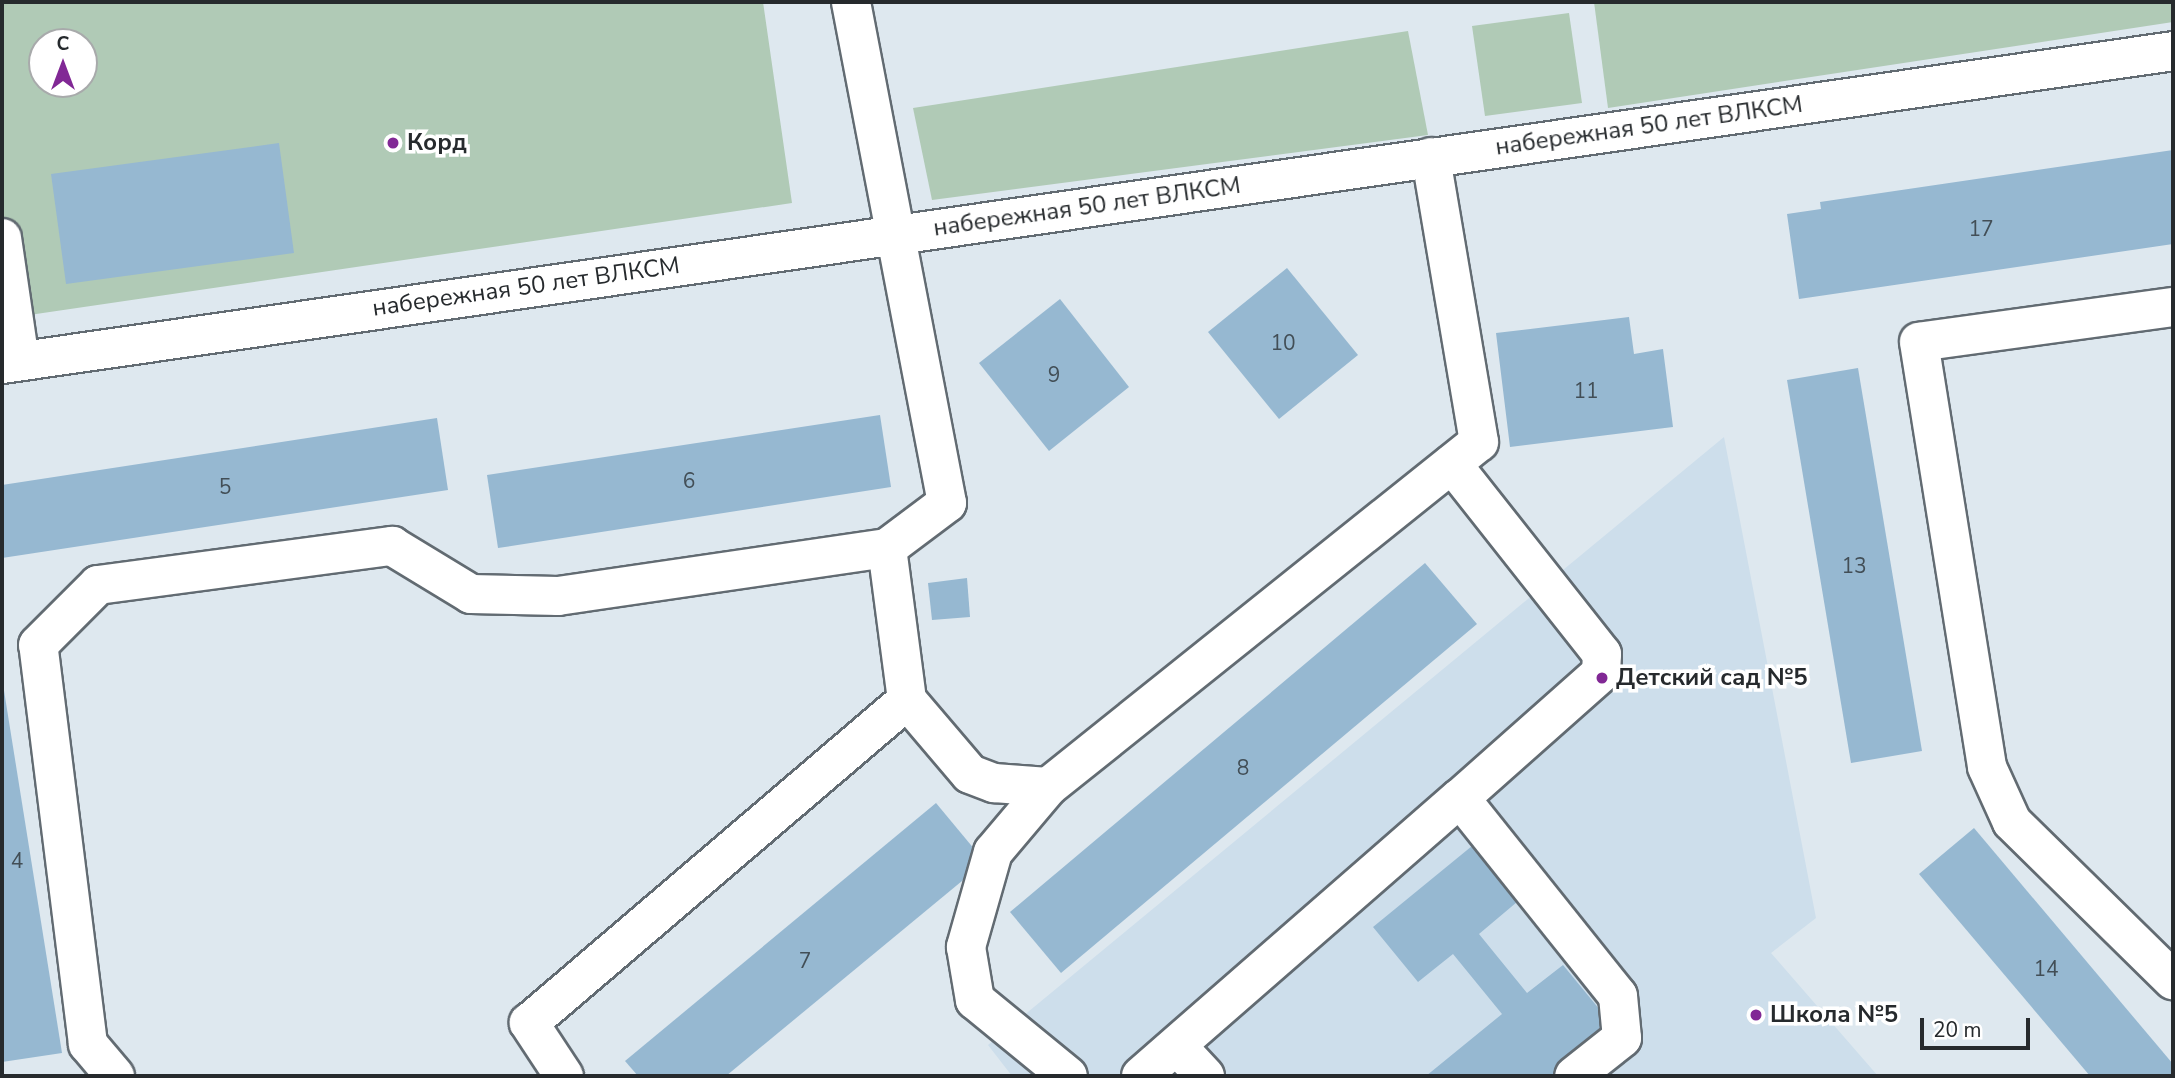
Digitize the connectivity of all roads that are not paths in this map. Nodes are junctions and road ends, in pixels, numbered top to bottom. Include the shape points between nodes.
1 (851, 2) edge
2 (2173, 51) edge
3 (1432, 157) junction
4 (899, 233) junction
5 (2, 238) edge
6 (2173, 307) edge
7 (11, 362) edge
8 (1452, 464) junction
9 (887, 548) junction
10 (907, 700) junction
11 (1048, 787) junction
12 (1460, 798) junction
13 (2173, 980) edge
14 (1177, 1046) junction
15 (115, 1076) edge
16 (564, 1076) edge
17 (1068, 1076) edge
18 (1141, 1076) edge
19 (1205, 1076) edge
20 (1574, 1076) edge

1 - 4 street
2 - 3 street, набережная 50 лет ВЛКСМ
3 - 4 street, набережная 50 лет ВЛКСМ
3 - 8 street via 1479,442
4 - 7 street, набережная 50 лет ВЛКСМ
4 - 9 street via 947,503
5 - 7 street
6 - 13 street via 1919,342 1987,767 2012,822
8 - 11 street
8 - 12 street via 1602,654 1601,673
9 - 10 street
9 - 15 street via 558,596 471,594 393,546 98,585 38,645 88,1044
10 - 11 street via 970,774 994,783
10 - 16 street via 529,1023
11 - 17 street via 993,852 966,947 975,1000
12 - 14 street
12 - 20 street via 1618,996 1622,1038
14 - 18 street
14 - 19 street

